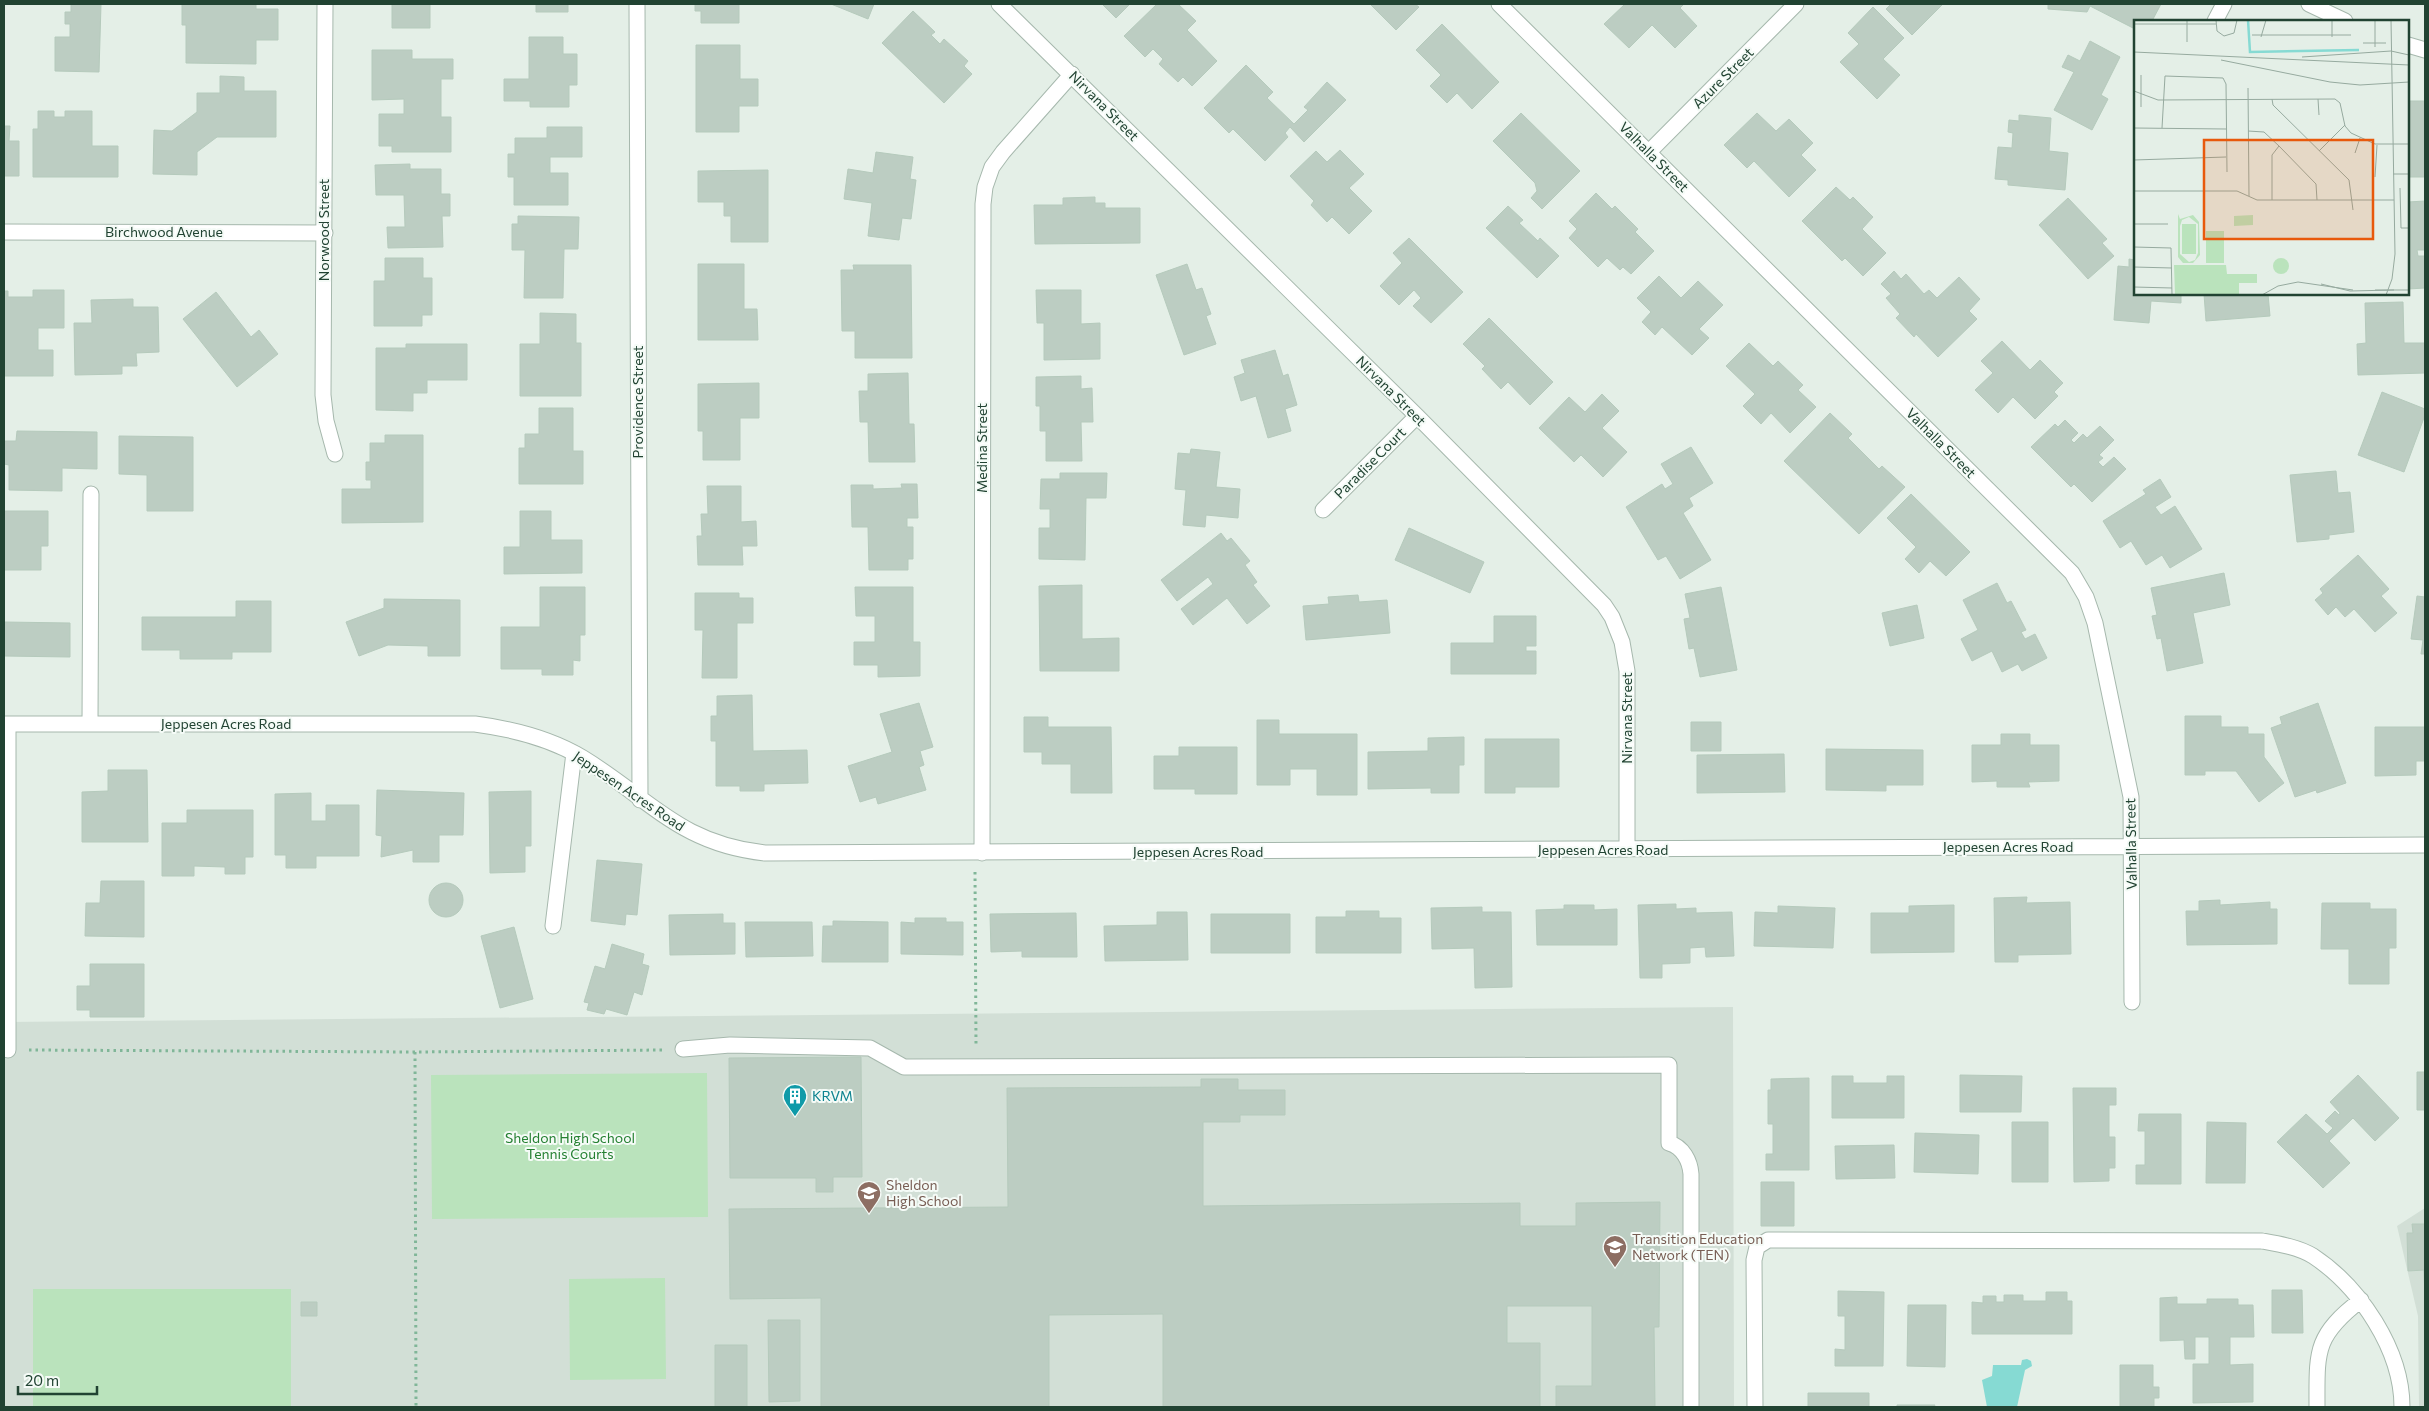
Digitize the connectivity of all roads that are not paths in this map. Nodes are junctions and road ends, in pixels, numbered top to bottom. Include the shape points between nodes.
1 (325, 4) edge
2 (637, 4) edge
3 (999, 4) edge
4 (1499, 4) edge
5 (1796, 4) edge
6 (2224, 4) edge
7 (2309, 4) edge
8 (2216, 20) edge
9 (2343, 20) edge
10 (2409, 45) edge
11 (2425, 50) edge
12 (1072, 74) junction
13 (1649, 152) junction
14 (4, 232) edge
15 (325, 233) junction
16 (1417, 416) junction
17 (335, 454) dead end
18 (90, 494) dead end
19 (1323, 510) dead end
20 (6, 724) edge
21 (90, 724) junction
22 (574, 753) junction
23 (640, 800) junction
24 (2425, 845) edge
25 (2132, 847) junction
26 (1627, 850) junction
27 (978, 853) junction
28 (553, 926) dead end
29 (2132, 1002) dead end
30 (683, 1049) road end
31 (8, 1050) road end
32 (2361, 1300) junction
33 (1691, 1407) edge
34 (1755, 1407) edge
35 (2317, 1407) edge
36 (2402, 1407) edge

1 - 15 street, Norwood Street
2 - 23 street, Providence Street
3 - 12 street, Nirvana Street
4 - 13 street, Valhalla Street
5 - 13 street, Azure Street
6 - 8 street
7 - 9 street
10 - 11 street
12 - 16 street, Nirvana Street
12 - 27 street, Medina Street via 1003,152 992,167 985,187
13 - 25 street, Valhalla Street via 2080,584 2095,622 2131,797
14 - 15 street, Birchwood Avenue
15 - 17 street, Norwood Street via 323,395
16 - 19 street, Paradise Court
16 - 26 street, Nirvana Street via 1604,605 1612,617 1622,642 1628,672
18 - 21 street
20 - 21 street, Jeppesen Acres Road
20 - 31 street
21 - 22 street, Jeppesen Acres Road via 475,724 532,735
22 - 23 street, Jeppesen Acres Road
22 - 28 street
23 - 27 street, Jeppesen Acres Road via 703,838 756,852
24 - 25 street, Jeppesen Acres Road
25 - 26 street, Jeppesen Acres Road
25 - 29 street, Valhalla Street
26 - 27 street, Jeppesen Acres Road
30 - 33 street via 730,1045 870,1048 904,1067 1669,1065 1669,1143 1678,1146 1685,1155 1692,1174
32 - 34 street via 2314,1257 2298,1249 2262,1241 1768,1240 1757,1247 1754,1260
32 - 35 street via 2336,1322 2319,1351
32 - 36 street via 2377,1322 2392,1359

